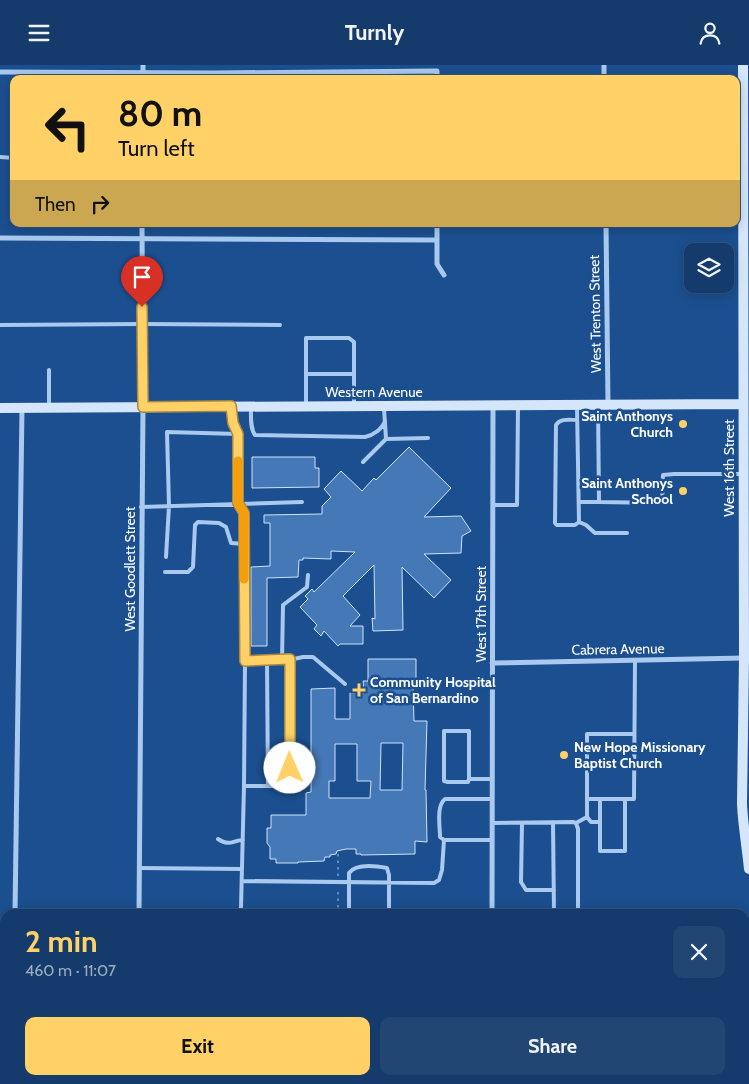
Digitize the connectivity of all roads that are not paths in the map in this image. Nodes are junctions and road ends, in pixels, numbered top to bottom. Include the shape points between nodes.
1 (143, 65) edge
2 (743, 65) edge
3 (0, 72) edge
4 (143, 72) junction
5 (196, 75) edge
6 (259, 75) edge
7 (437, 75) edge
8 (142, 227) edge
9 (438, 227) edge
10 (606, 227) edge
11 (0, 238) edge
12 (142, 238) junction
13 (438, 240) junction
14 (444, 275) dead end
15 (142, 324) junction
16 (0, 325) edge
17 (280, 325) dead end
18 (49, 370) dead end
19 (306, 374) junction
20 (354, 374) junction
21 (746, 404) edge
22 (493, 405) junction
23 (518, 405) junction
24 (577, 405) junction
25 (603, 405) junction
26 (231, 406) junction
27 (251, 406) junction
28 (306, 406) junction
29 (354, 406) junction
30 (384, 406) junction
31 (49, 407) junction
32 (143, 407) junction
33 (0, 408) edge
34 (22, 408) junction
35 (577, 420) junction
36 (385, 421) junction
37 (238, 434) junction
38 (428, 438) dead end
39 (386, 439) junction
40 (363, 462) dead end
41 (743, 474) junction
42 (302, 502) dead end
43 (580, 502) junction
44 (599, 502) junction
45 (238, 503) junction
46 (493, 505) junction
47 (168, 506) junction
48 (141, 507) junction
49 (580, 522) junction
50 (628, 533) dead end
51 (244, 544) junction
52 (166, 557) dead end
53 (164, 572) dead end
54 (308, 575) dead end
55 (744, 658) junction
56 (290, 659) junction
57 (282, 660) junction
58 (636, 660) junction
59 (245, 661) junction
60 (267, 661) junction
61 (492, 663) junction
62 (345, 684) dead end
63 (634, 734) junction
64 (469, 779) junction
65 (492, 779) junction
66 (244, 786) junction
67 (268, 786) junction
68 (492, 799) junction
69 (587, 799) junction
70 (600, 799) junction
71 (625, 799) junction
72 (587, 817) junction
73 (553, 822) junction
74 (600, 822) junction
75 (492, 823) junction
76 (522, 823) junction
77 (576, 823) junction
78 (218, 839) dead end
79 (241, 839) junction
80 (444, 840) junction
81 (492, 840) junction
82 (139, 868) junction
83 (242, 869) junction
84 (749, 869) edge
85 (242, 881) junction
86 (349, 882) junction
87 (389, 882) junction
88 (554, 890) junction
89 (16, 909) edge
90 (139, 909) edge
91 (240, 909) edge
92 (349, 909) edge
93 (389, 909) edge
94 (492, 909) edge
95 (554, 909) edge
96 (578, 909) edge

1 - 4 street
2 - 21 street, West 16th Street
3 - 4 street
4 - 5 street
6 - 7 street via 437,71
8 - 12 street, West Goodlett Street
9 - 13 street
10 - 25 street, West Trenton Street
11 - 12 street
12 - 13 street
12 - 15 street, West Goodlett Street
13 - 14 street via 438,264
15 - 16 lane
15 - 17 lane
15 - 32 street, West Goodlett Street
18 - 31 lane
19 - 20 lane
19 - 20 lane via 306,337 349,338 354,342
19 - 28 lane
20 - 29 lane
21 - 25 street, Western Avenue
21 - 41 street, West 16th Street
22 - 23 street, Western Avenue
22 - 30 street, Western Avenue
22 - 46 street, West 17th Street
23 - 24 street, Western Avenue
23 - 46 lane via 517,505
24 - 25 street, Western Avenue
24 - 35 lane
25 - 44 lane
26 - 27 street, Western Avenue
26 - 32 street, Western Avenue
26 - 37 lane
27 - 28 street, Western Avenue
27 - 36 lane via 255,435 365,437 375,433
28 - 29 street, Western Avenue
29 - 30 street, Western Avenue
30 - 36 lane
31 - 32 street, Western Avenue
31 - 34 street, Western Avenue
32 - 48 street, West Goodlett Street
33 - 34 street, Western Avenue
34 - 89 street
35 - 43 lane
35 - 49 lane via 561,420 556,425 555,523 575,525
36 - 39 lane
37 - 45 lane
37 - 47 lane via 167,432
38 - 39 lane
39 - 40 lane
41 - 44 lane via 663,475 662,503
41 - 55 street, West 16th Street
42 - 45 lane
43 - 44 lane
43 - 49 lane
45 - 47 lane
45 - 51 lane via 244,513
46 - 61 street, West 17th Street
47 - 48 lane
47 - 52 lane
48 - 82 street, West Goodlett Street
49 - 50 lane via 595,533
51 - 53 lane via 231,543 226,527 219,523 198,522 195,525 193,567 188,572
51 - 59 lane
54 - 57 lane via 307,587 284,605
55 - 58 street, Cabrera Avenue
55 - 84 street, West 16th Street via 742,804
56 - 57 lane
56 - 62 lane via 313,657
56 - 67 lane via 290,786
57 - 60 lane
58 - 61 street, Cabrera Avenue
58 - 63 lane
59 - 60 lane
59 - 66 lane
60 - 67 lane
61 - 65 street, West 17th Street
63 - 69 lane via 587,734
63 - 71 lane via 634,799
64 - 64 lane via 469,731 444,731 444,781 468,782
64 - 65 lane
65 - 68 street, West 17th Street
66 - 67 lane
66 - 79 lane
68 - 75 street, West 17th Street
68 - 80 lane via 443,800 440,804 440,837
69 - 70 lane
69 - 72 lane
70 - 71 lane
70 - 74 lane
71 - 74 lane via 625,851 600,851
72 - 74 lane via 590,822
72 - 77 lane
73 - 76 lane
73 - 77 lane
73 - 88 lane
75 - 76 lane
75 - 81 street, West 17th Street
76 - 88 lane via 521,882 526,890
77 - 96 lane
78 - 79 lane via 234,843
79 - 83 lane
80 - 81 lane
80 - 87 lane via 439,880 434,883
81 - 94 street, West 17th Street
82 - 83 lane
82 - 90 street, West Goodlett Street
83 - 85 lane
85 - 86 lane
85 - 91 lane
86 - 87 lane
86 - 87 lane via 351,869 378,866 387,868
86 - 92 lane
87 - 93 lane
88 - 95 lane

